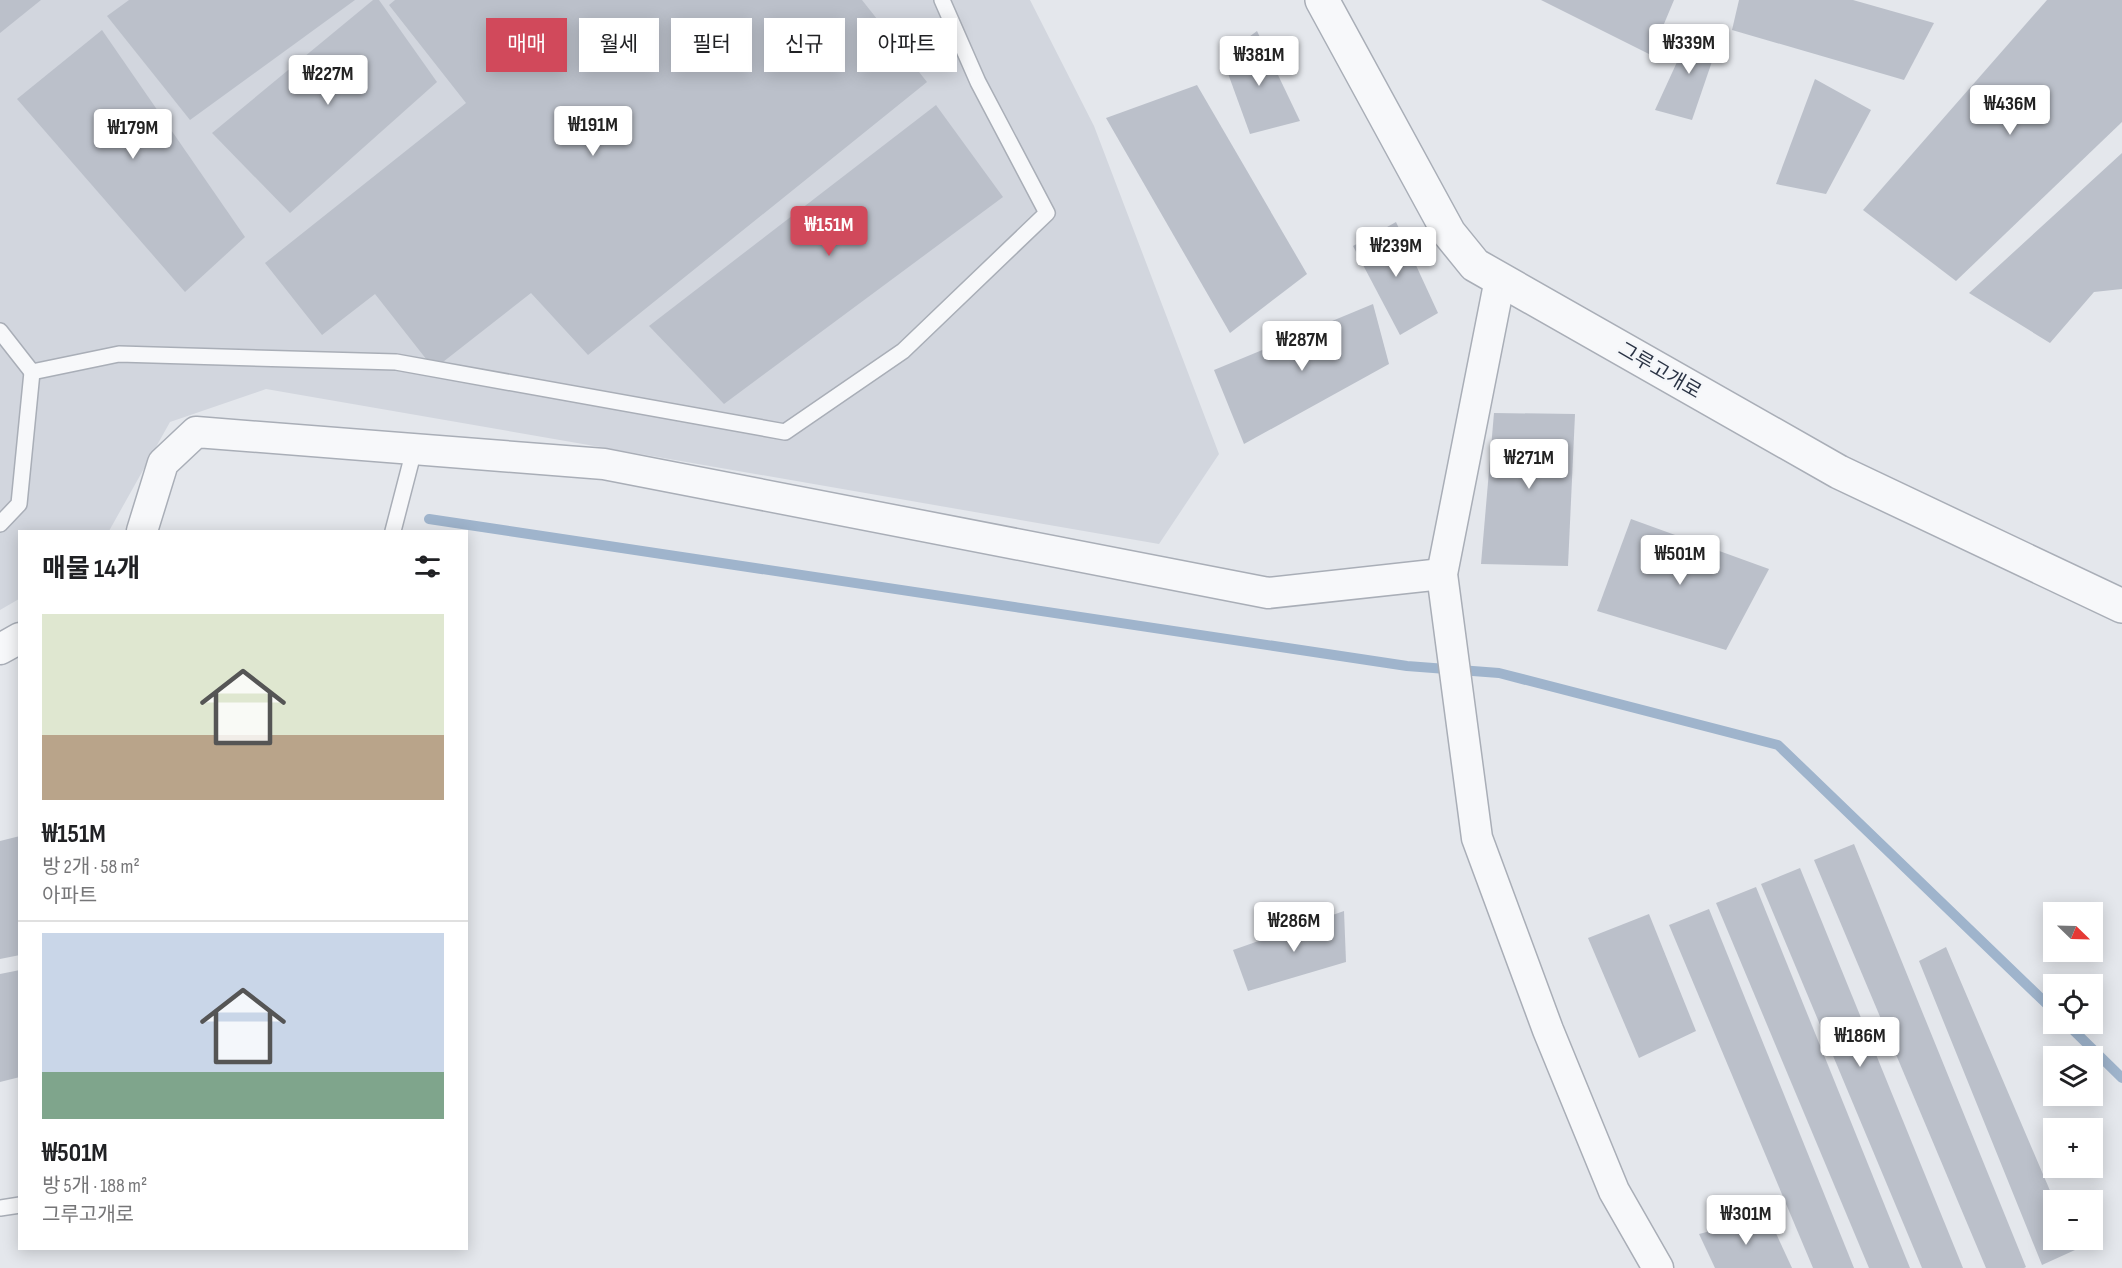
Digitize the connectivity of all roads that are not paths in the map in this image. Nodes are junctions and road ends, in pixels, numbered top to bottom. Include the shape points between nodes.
1 (942, 0) edge
2 (1322, 0) edge
3 (1500, 279) junction
4 (0, 330) edge
5 (32, 372) junction
6 (414, 450) junction
7 (0, 524) edge
8 (142, 530) edge
9 (393, 530) edge
10 (1442, 574) junction
11 (2122, 606) edge
12 (18, 639) edge
13 (0, 648) edge
14 (18, 1205) edge
15 (0, 1208) edge
16 (1658, 1268) edge

1 - 5 lane via 978,82 1047,213 903,351 786,432 396,362 119,354
2 - 3 street, 그루고개로 via 1449,232 1475,265
3 - 10 street
3 - 11 street, 그루고개로 via 1839,472
4 - 5 lane
5 - 7 lane via 19,504
6 - 8 street via 196,432 163,464
6 - 9 lane
6 - 10 street via 604,464 1268,593
10 - 16 street via 1477,838 1548,1030 1614,1191
12 - 13 street
14 - 15 lane

